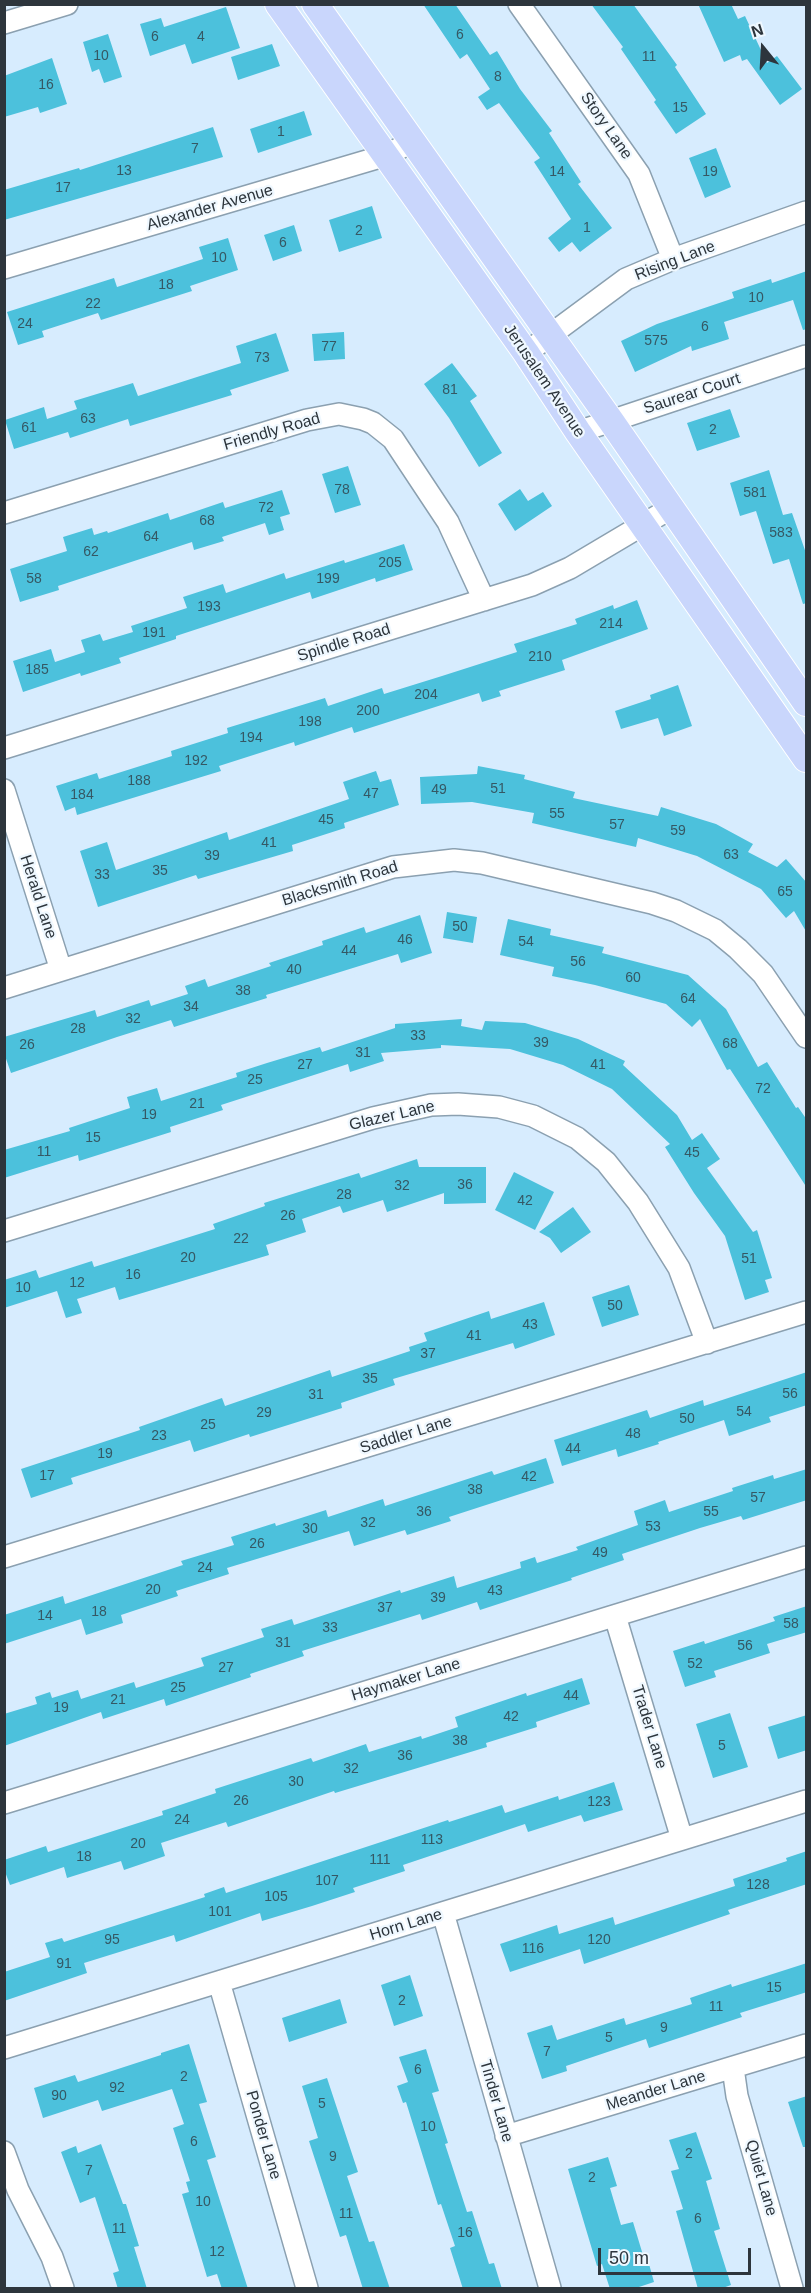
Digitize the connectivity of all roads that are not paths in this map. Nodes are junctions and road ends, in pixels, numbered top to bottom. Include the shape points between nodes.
1 (67, 4) edge
2 (315, 4) edge
3 (519, 4) edge
4 (281, 5) edge
5 (4, 23) edge
6 (413, 141) junction
7 (387, 155) junction
8 (807, 212) edge
9 (673, 259) junction
10 (4, 268) edge
11 (550, 335) junction
12 (526, 353) junction
13 (807, 356) edge
14 (611, 421) junction
15 (578, 432) junction
16 (671, 508) junction
17 (4, 513) edge
18 (643, 525) junction
19 (484, 600) junction
20 (807, 704) edge
21 (4, 748) edge
22 (807, 759) edge
23 (4, 790) edge
24 (61, 970) junction
25 (4, 987) edge
26 (807, 1037) edge
27 (4, 1232) edge
28 (807, 1312) edge
29 (707, 1343) junction
30 (4, 1557) edge
31 (807, 1557) edge
32 (615, 1616) junction
33 (807, 1801) edge
34 (4, 1803) edge
35 (682, 1839) junction
36 (443, 1913) junction
37 (219, 1982) junction
38 (807, 2045) edge
39 (4, 2048) edge
40 (733, 2068) junction
41 (507, 2136) junction
42 (4, 2152) edge
43 (63, 2289) edge
44 (307, 2289) edge
45 (550, 2289) edge
46 (792, 2289) edge

1 - 5 street
2 - 6 main road, Jerusalem Avenue
3 - 9 street, Story Lane via 634,165
4 - 7 main road, Jerusalem Avenue
6 - 7 street, Alexander Avenue
6 - 11 main road, Jerusalem Avenue
7 - 10 street, Alexander Avenue
7 - 12 main road, Jerusalem Avenue
8 - 9 street, Rising Lane
9 - 11 street, Rising Lane via 626,279
11 - 12 street, Rising Lane
11 - 14 main road, Jerusalem Avenue
12 - 15 main road, Jerusalem Avenue
13 - 14 street, Saurear Court
14 - 15 street, Saurear Court
14 - 16 main road, Jerusalem Avenue
15 - 18 main road, Jerusalem Avenue
16 - 18 street, Spindle Road
16 - 20 main road, Jerusalem Avenue
17 - 19 street, Friendly Road via 307,420 339,414 363,418 393,440 448,522
18 - 19 street, Spindle Road via 570,568
18 - 22 main road, Jerusalem Avenue
19 - 21 street, Spindle Road
23 - 24 street, Herald Lane
24 - 25 street, Blacksmith Road
24 - 26 street, Blacksmith Road via 393,867 454,860 482,863 676,910 715,930 738,949 763,974
27 - 29 street, Glazer Lane via 373,1118 431,1105 499,1107 533,1116 577,1138 606,1161 638,1202 679,1268
28 - 29 street, Saddler Lane
29 - 30 street, Saddler Lane
31 - 32 street, Haymaker Lane
32 - 34 street, Haymaker Lane
32 - 35 street, Trader Lane
33 - 35 street, Horn Lane
35 - 36 street, Horn Lane
36 - 37 street, Horn Lane
36 - 41 street, Tinder Lane
37 - 39 street, Horn Lane
37 - 44 street, Ponder Lane
38 - 40 street, Meander Lane
40 - 41 street, Meander Lane
40 - 46 street, Quiet Lane
41 - 45 street, Tinder Lane
42 - 43 street

